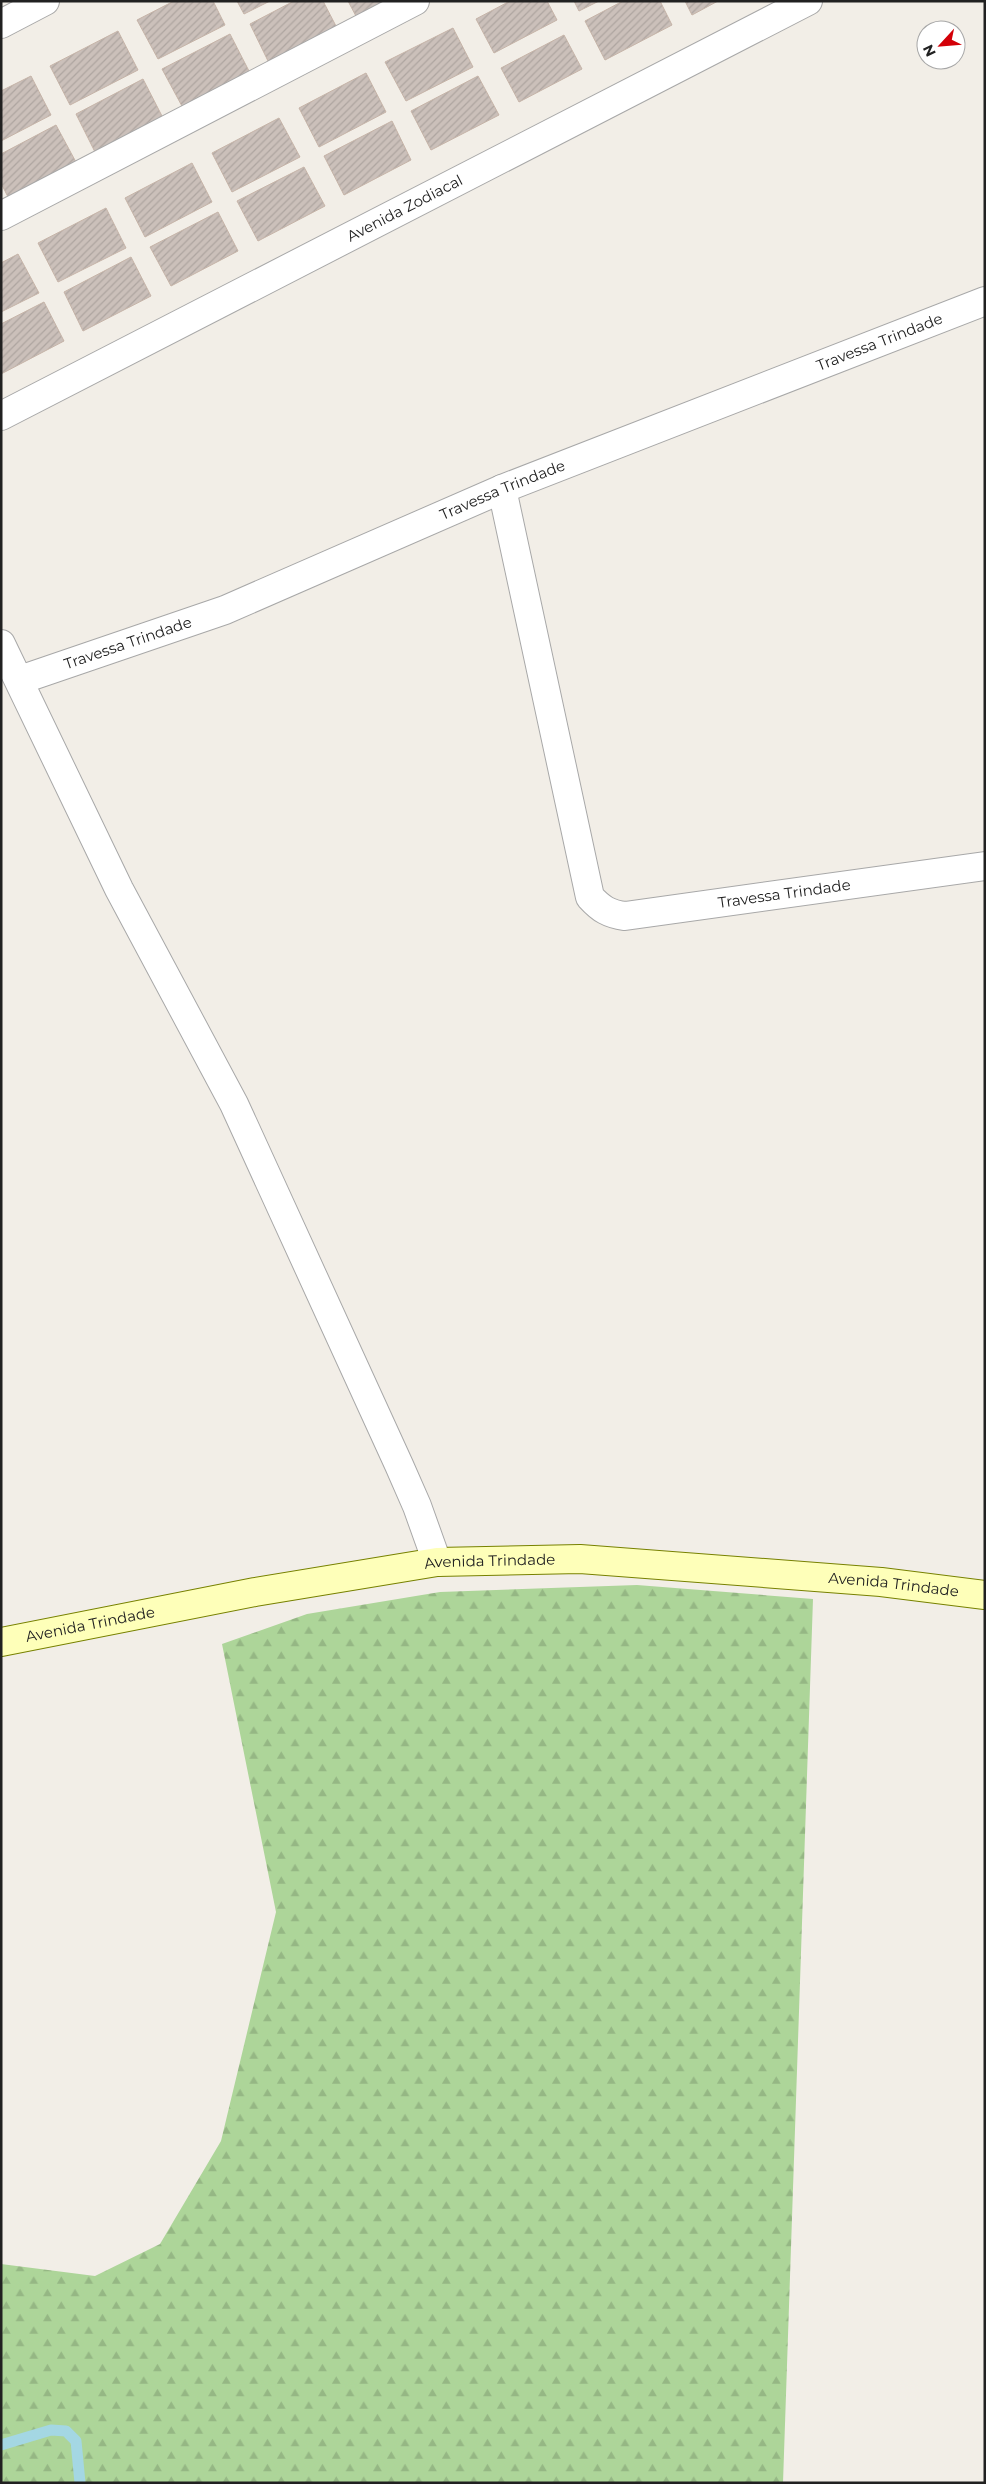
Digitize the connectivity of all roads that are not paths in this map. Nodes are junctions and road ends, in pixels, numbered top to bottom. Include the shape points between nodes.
1 (45, 1) edge
2 (415, 1) edge
3 (808, 1) edge
4 (1, 24) edge
5 (1, 216) edge
6 (985, 300) edge
7 (1, 416) edge
8 (502, 489) junction
9 (1, 644) edge
10 (20, 680) junction
11 (985, 866) edge
12 (437, 1562) junction
13 (985, 1595) edge
14 (1, 1642) edge

1 - 4 street
2 - 5 street
3 - 7 street, Avenida Zodiacal
6 - 8 street, Travessa Trindade
8 - 10 street, Travessa Trindade via 225,610
8 - 11 street, Travessa Trindade via 590,897 610,914 625,916
9 - 10 street
10 - 12 street via 119,889 234,1104 399,1465
12 - 13 main road, Avenida Trindade via 580,1559 880,1582
12 - 14 main road, Avenida Trindade via 255,1592

